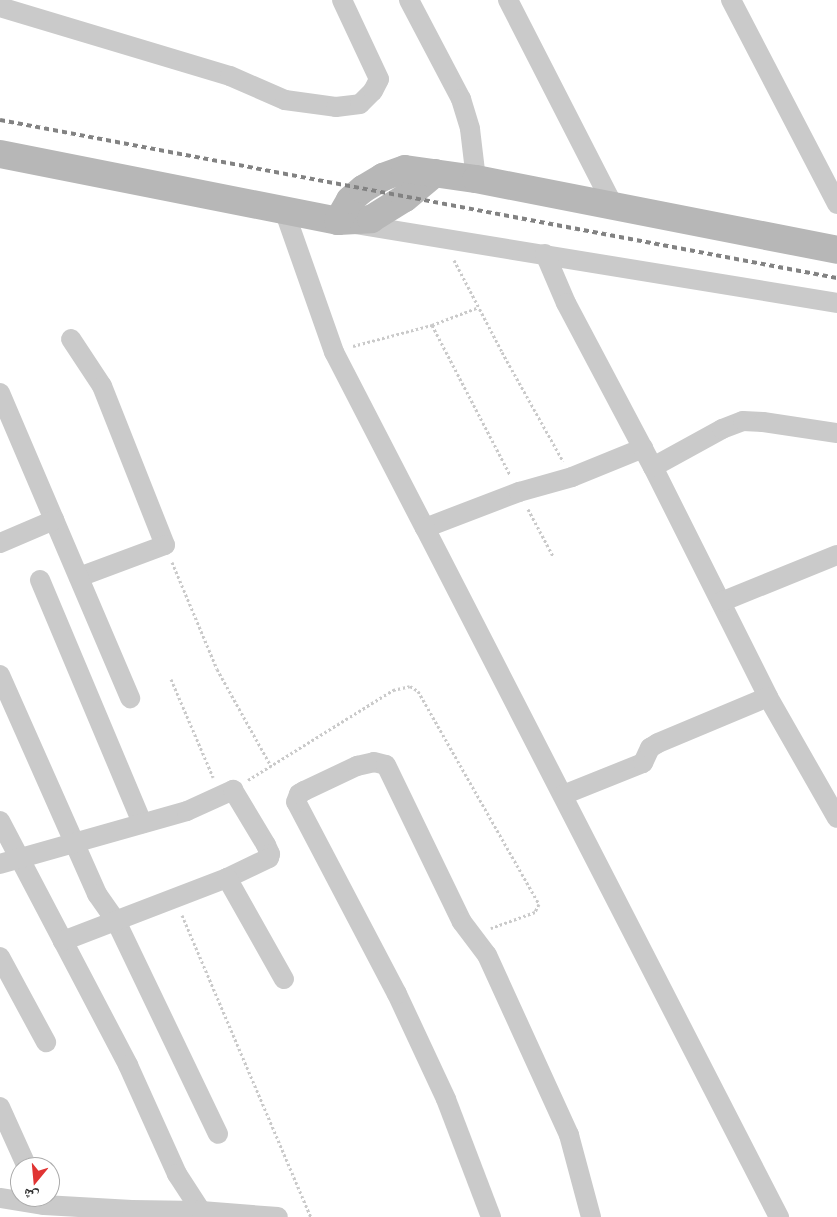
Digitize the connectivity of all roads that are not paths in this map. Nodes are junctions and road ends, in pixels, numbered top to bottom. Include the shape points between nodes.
1 (342, 0) edge
2 (409, 0) edge
3 (508, 0) edge
4 (731, 0) edge
5 (0, 7) edge
6 (0, 154) edge
7 (476, 179) junction
8 (837, 204) edge
9 (614, 207) junction
10 (284, 210) junction
11 (338, 221) junction
12 (837, 250) edge
13 (545, 254) junction
14 (837, 303) edge
15 (71, 339) dead end
16 (0, 393) edge
17 (837, 433) edge
18 (643, 448) junction
19 (653, 466) junction
20 (54, 520) junction
21 (425, 528) junction
22 (0, 543) edge
23 (837, 555) edge
24 (79, 577) junction
25 (40, 580) dead end
26 (721, 602) junction
27 (0, 675) edge
28 (768, 697) junction
29 (130, 698) dead end
30 (563, 795) junction
31 (837, 818) edge
32 (0, 821) edge
33 (142, 823) junction
34 (73, 842) junction
35 (19, 859) junction
36 (0, 864) edge
37 (227, 878) junction
38 (116, 921) junction
39 (63, 941) junction
40 (0, 957) edge
41 (284, 978) dead end
42 (46, 1042) dead end
43 (0, 1106) edge
44 (218, 1134) dead end
45 (23, 1157) edge
46 (60, 1202) edge
47 (201, 1211) junction
48 (278, 1217) edge
49 (491, 1217) edge
50 (591, 1217) edge
51 (779, 1217) edge

1 - 5 street via 379,79 360,104 336,107 285,100 230,76
2 - 7 street via 461,100 470,129
3 - 9 street
4 - 8 street
6 - 10 main road
7 - 9 main road
7 - 11 main road via 405,169 363,189 350,200
9 - 12 main road
10 - 11 main road
10 - 21 street via 334,352
11 - 13 street
13 - 14 street
13 - 18 street via 566,303
15 - 24 street via 102,386 164,545
16 - 20 street
17 - 19 street via 743,422 722,429
18 - 19 street
18 - 21 street via 572,477 519,492
19 - 26 street
20 - 22 street
20 - 24 street
21 - 30 street
23 - 26 street
24 - 29 street
25 - 33 street
26 - 28 street
27 - 34 street
28 - 30 street via 658,743 650,748 643,763
28 - 31 street
30 - 51 street
32 - 35 street
33 - 34 street
33 - 37 street via 187,811 233,790 270,854 262,863
34 - 35 street
34 - 38 street via 97,894
35 - 36 street
35 - 39 street
37 - 38 street
37 - 41 street
38 - 39 street
38 - 44 street
39 - 47 street via 128,1065 177,1174
40 - 42 street
43 - 45 street
46 - 47 street
47 - 48 street
49 - 50 street via 446,1099 396,994 296,802 299,794 357,766 374,762 386,765 462,922 487,956 570,1136

